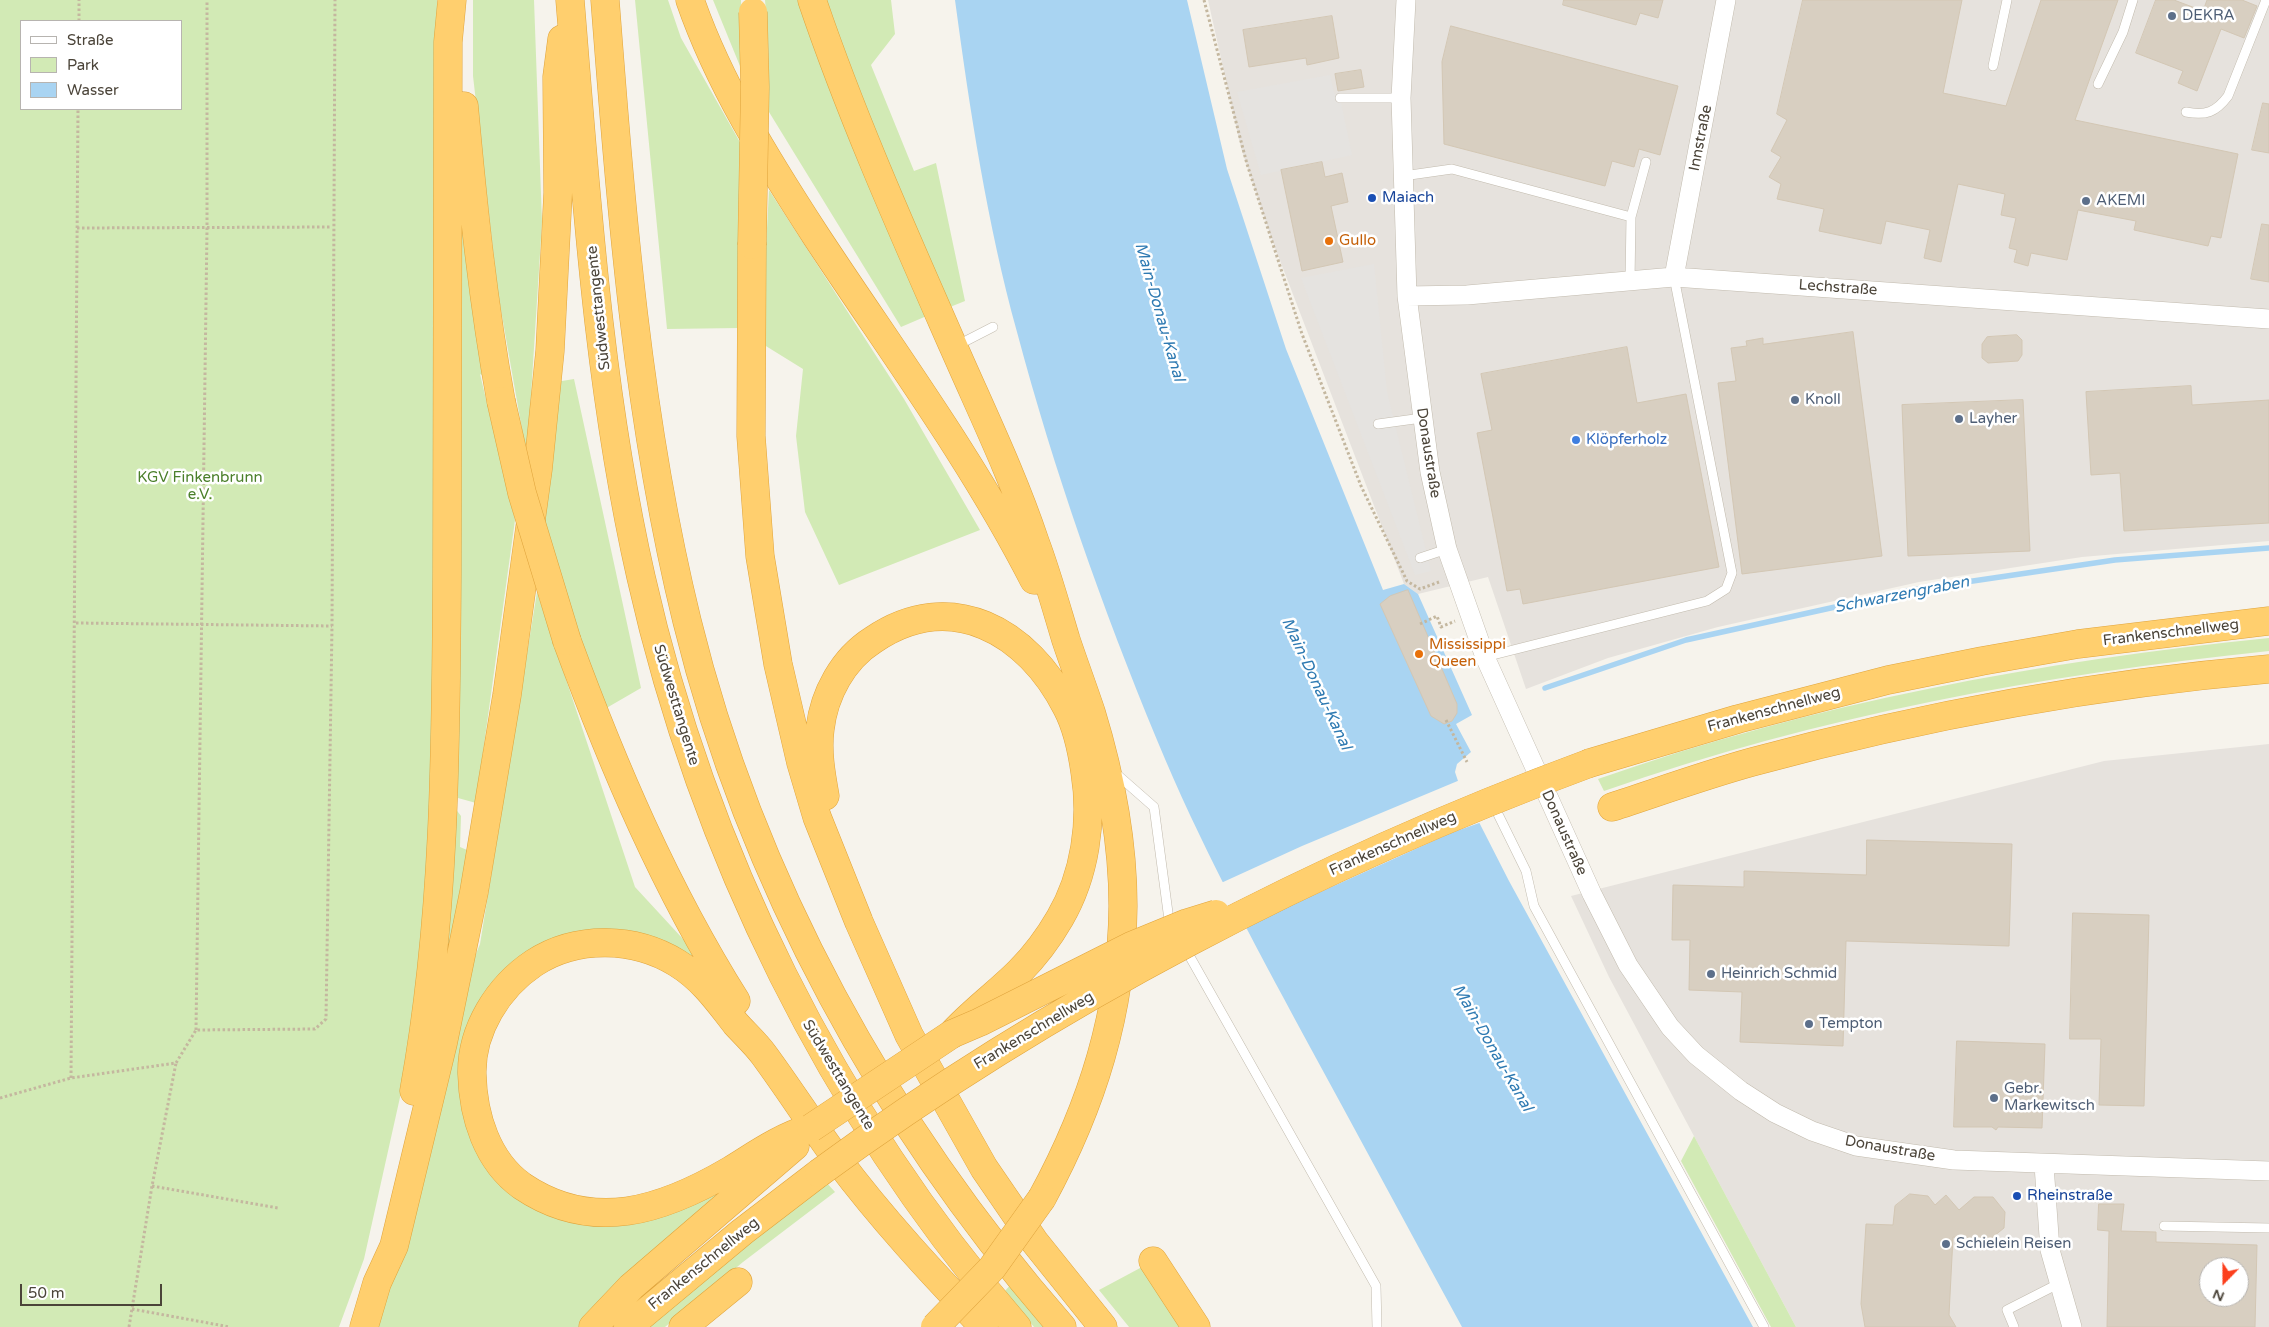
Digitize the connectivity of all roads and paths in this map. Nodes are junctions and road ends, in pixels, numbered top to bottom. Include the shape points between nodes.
1 (79, 0) edge
2 (207, 0) edge
3 (335, 0) edge
4 (454, 0) edge
5 (569, 0) edge
6 (605, 0) edge
7 (690, 0) edge
8 (812, 0) edge
9 (1204, 0) edge
10 (1406, 0) edge
11 (1726, 0) edge
12 (2007, 0) edge
13 (2133, 0) edge
14 (2266, 0) edge
15 (753, 6) edge
16 (78, 20) edge
17 (1993, 66) dead end
18 (2098, 84) dead end
19 (1340, 98) dead end
20 (1401, 98) junction
21 (78, 110) edge
22 (2186, 112) dead end
23 (1646, 162) dead end
24 (1404, 176) junction
25 (1631, 218) junction
26 (332, 227) junction
27 (77, 228) junction
28 (207, 229) junction
29 (1674, 277) junction
30 (1630, 281) junction
31 (1407, 296) junction
32 (2269, 319) edge
33 (993, 327) dead end
34 (954, 348) junction
35 (1422, 418) junction
36 (1378, 424) dead end
37 (1447, 549) junction
38 (1420, 558) dead end
39 (1455, 576) junction
40 (2269, 621) edge
41 (76, 623) junction
42 (202, 624) junction
43 (1420, 624) dead end
44 (332, 626) junction
45 (1441, 627) dead end
46 (1067, 644) junction
47 (1485, 657) junction
48 (2269, 669) edge
49 (1446, 720) dead end
50 (1467, 762) dead end
51 (1104, 763) junction
52 (1486, 790) dead end
53 (1612, 806) dead end
54 (838, 869) junction
55 (1287, 893) junction
56 (196, 1030) junction
57 (952, 1034) junction
58 (763, 1054) junction
59 (176, 1063) junction
60 (72, 1078) junction
61 (0, 1098) edge
62 (799, 1136) junction
63 (2044, 1165) junction
64 (2269, 1171) edge
65 (152, 1186) junction
66 (278, 1208) dead end
67 (2164, 1226) dead end
68 (2269, 1228) edge
69 (1152, 1261) dead end
70 (738, 1282) dead end
71 (377, 1283) junction
72 (2060, 1283) junction
73 (132, 1309) junction
74 (129, 1327) edge
75 (230, 1327) edge
76 (364, 1327) edge
77 (592, 1327) edge
78 (628, 1327) edge
79 (684, 1327) edge
80 (935, 1327) edge
81 (984, 1327) edge
82 (1017, 1327) edge
83 (1062, 1327) edge
84 (1103, 1327) edge
85 (1196, 1327) edge
86 (1377, 1327) edge
87 (1764, 1327) edge
88 (2014, 1327) edge
89 (2072, 1327) edge

1 - 16 path
2 - 28 path
3 - 26 path
4 - 58 highway, bridge via 487,316 501,401 522,493 567,641 611,758 692,927 745,1016
4 - 71 highway via 448,42 447,549 443,825 438,911 424,1029 401,1161 382,1241
5 - 71 highway via 556,77 558,193 550,350 518,621 474,892 452,1001 394,1246
5 - 82 highway, Südwesttangente via 592,252 620,470 652,625 698,777 768,946 834,1072 917,1198
6 - 83 highway via 642,378 662,508 687,621 725,747 806,944 860,1048 961,1200
7 - 46 highway via 727,85 778,177 961,453 1020,552
8 - 34 highway via 837,72
9 - 39 path via 1247,164 1295,315 1361,486 1407,581 1420,589
10 - 20 street, Donaustraße
11 - 29 street, Innstraße
12 - 17 lane
13 - 18 lane via 2123,32
14 - 22 lane via 2228,96 2220,107 2210,113
15 - 54 highway, bridge via 751,436 756,524 764,590 801,763 820,828
19 - 20 lane
20 - 24 street, Donaustraße
21 - 27 path
23 - 25 lane
24 - 25 lane via 1452,168
24 - 31 street, Donaustraße
25 - 30 lane
26 - 28 path
26 - 44 path
27 - 28 path
27 - 41 path
28 - 42 path
29 - 30 street, Lechstraße
29 - 32 street, Lechstraße
29 - 47 lane via 1732,573 1726,589 1707,601
30 - 31 street, Lechstraße via 1467,295
31 - 35 street, Donaustraße
33 - 34 lane
34 - 46 highway via 1035,541
35 - 36 lane
35 - 37 street, Donaustraße
37 - 38 lane
37 - 39 street, Donaustraße
39 - 47 street, Donaustraße
40 - 55 highway, Frankenschnellweg, bridge via 2078,644 1897,678 1738,719 1590,763 1515,791
41 - 42 path
41 - 60 path
42 - 44 path
42 - 56 path
43 - 45 path via 1436,616
44 - 56 path via 326,1019 315,1028
46 - 51 highway
47 - 63 street, Donaustraße via 1531,771 1633,973 1670,1027 1696,1055 1741,1092 1774,1113 1812,1131 1856,1146 1954,1160
48 - 53 highway via 2089,690 1896,725 1751,762
49 - 50 path
51 - 80 highway, bridge via 1122,872 1119,975 1107,1037 1088,1100 1042,1198 992,1268
51 - 86 lane via 1154,807 1169,920 1376,1286
52 - 87 lane via 1526,871 1534,906
54 - 57 highway via 823,784 820,730 835,681 854,654 885,631 926,617 946,616 978,622 1004,634 1033,658 1068,709 1081,747 1088,822 1074,890 1060,917 1021,970
54 - 84 highway via 900,1018 984,1168 1034,1241
55 - 57 highway, bridge via 1187,923 1131,946
55 - 78 highway, Frankenschnellweg, bridge via 1202,936 1019,1038 866,1138 711,1257
56 - 59 path
57 - 62 highway, bridge
58 - 62 highway via 708,988 676,963 634,946 587,943 538,960 507,986 493,1004 474,1052 472,1071 476,1114 489,1146 515,1181 537,1196 565,1207 601,1214 650,1206 684,1194
58 - 81 highway via 802,1112 881,1216
59 - 60 path
59 - 65 path
60 - 61 path
62 - 77 highway via 631,1287
63 - 64 street, Donaustraße
63 - 72 street via 2050,1250
65 - 66 path
65 - 73 path
67 - 68 lane
69 - 85 highway
70 - 79 highway
71 - 76 highway
72 - 88 lane via 2007,1310
72 - 89 street
73 - 74 path
73 - 75 path

